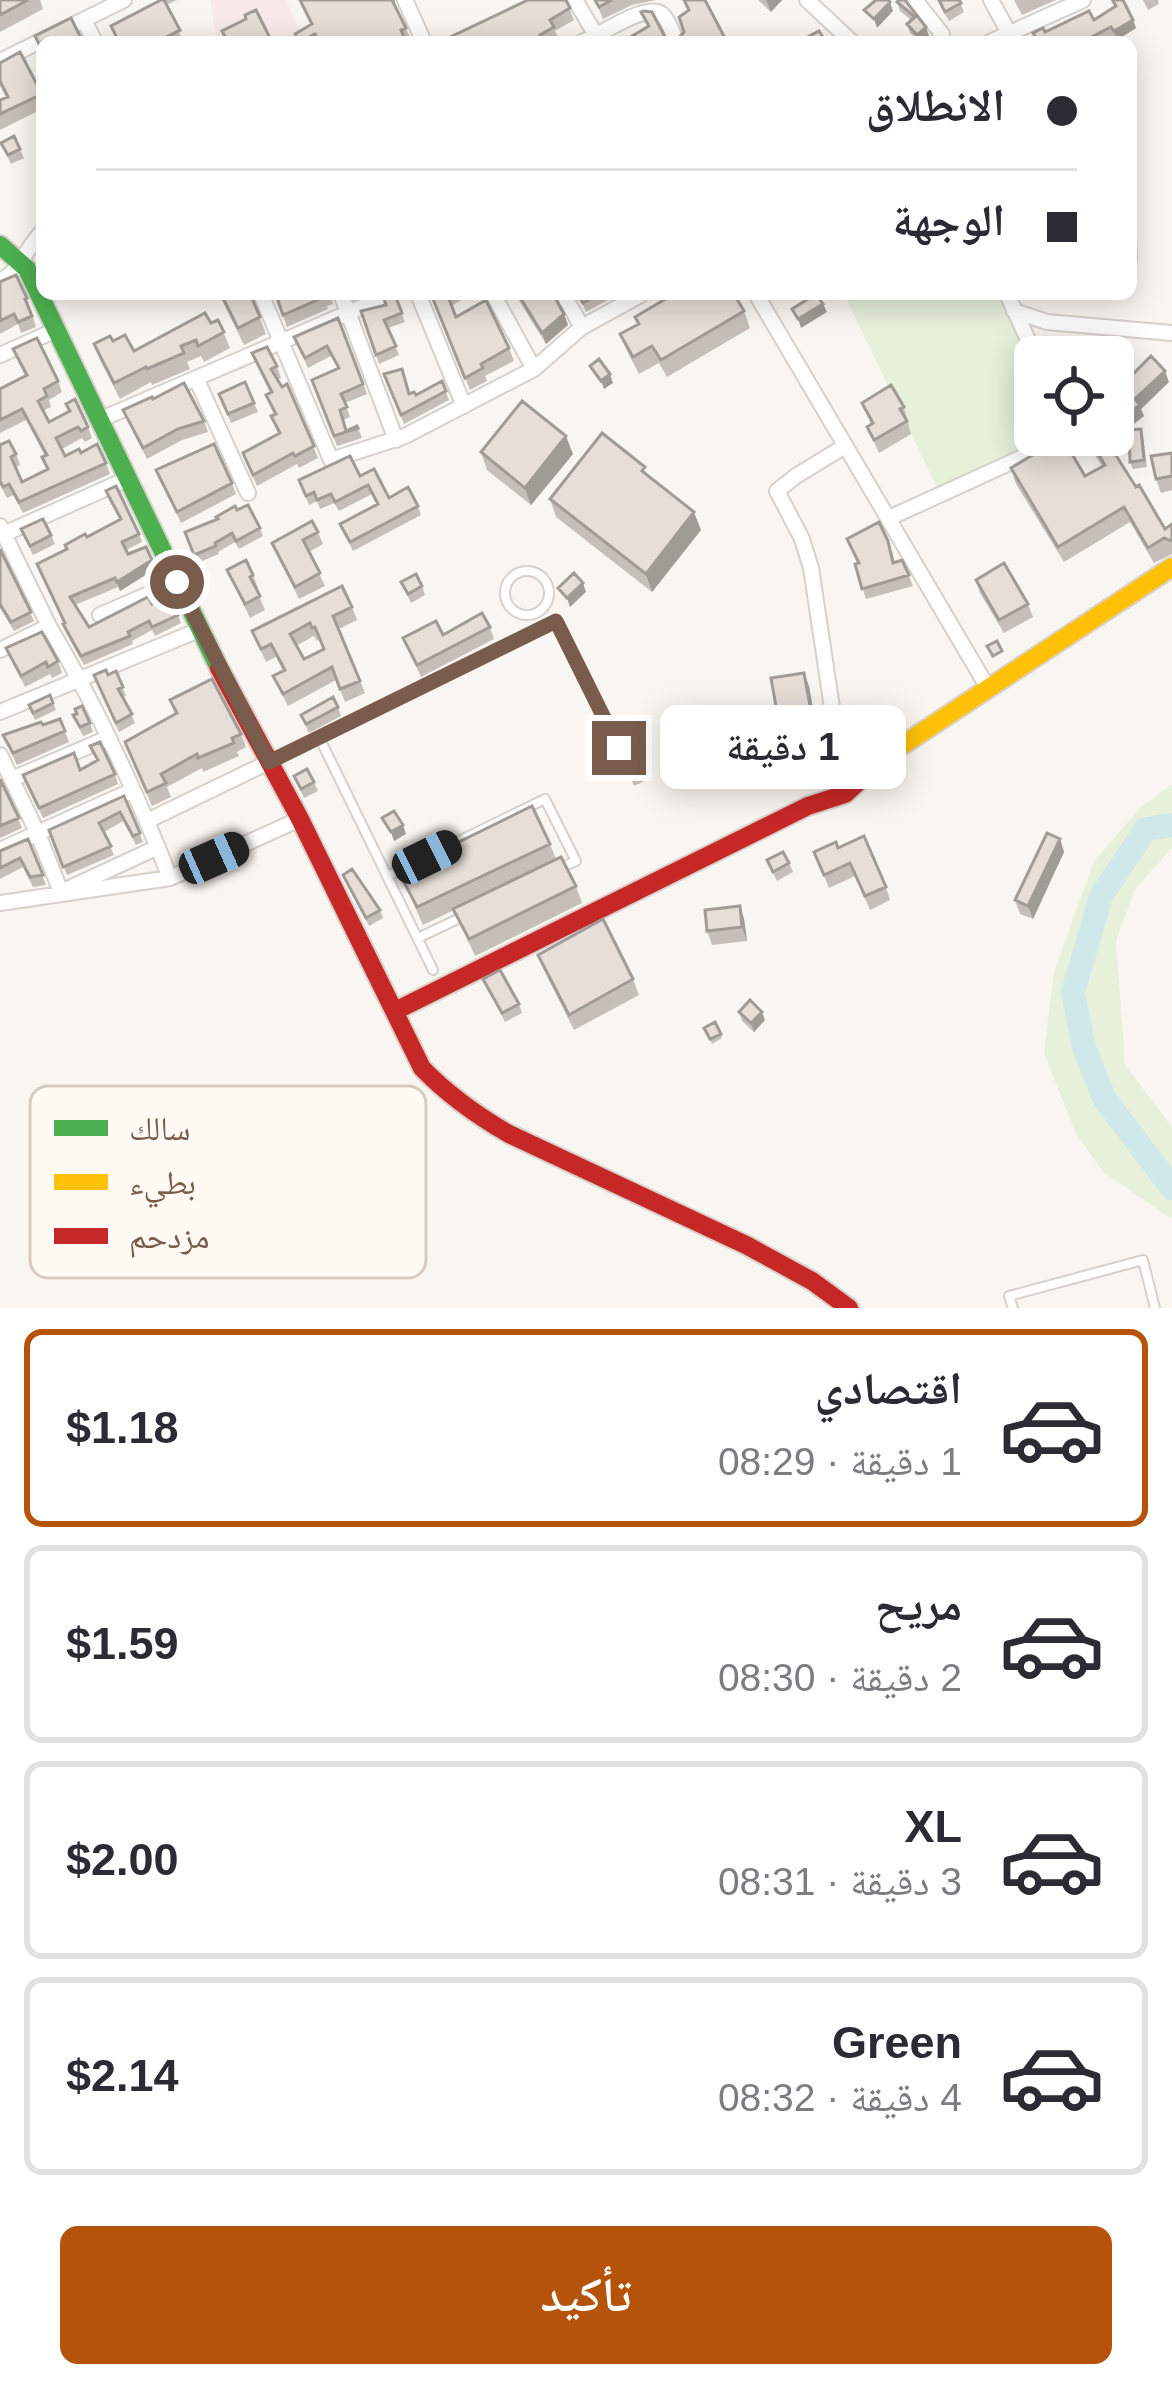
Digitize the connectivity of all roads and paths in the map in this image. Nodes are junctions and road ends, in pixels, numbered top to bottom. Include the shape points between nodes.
1 (124, 0) edge
2 (405, 0) edge
3 (575, 0) edge
4 (807, 0) edge
5 (915, 0) edge
6 (991, 0) edge
7 (1083, 0) edge
8 (84, 20) junction
9 (1010, 35) junction
10 (52, 36) edge
11 (92, 36) edge
12 (421, 36) edge
13 (591, 36) edge
14 (600, 36) edge
15 (674, 36) edge
16 (846, 36) edge
17 (941, 36) edge
18 (1007, 36) edge
19 (36, 44) edge
20 (0, 62) edge
21 (36, 237) edge
22 (0, 244) edge
23 (20, 262) junction
24 (0, 280) edge
25 (36, 288) edge
26 (42, 300) edge
27 (264, 300) edge
28 (343, 300) edge
29 (378, 300) edge
30 (420, 300) edge
31 (496, 300) edge
32 (566, 300) edge
33 (631, 300) edge
34 (760, 300) edge
35 (1010, 300) edge
36 (1015, 311) junction
37 (348, 313) junction
38 (582, 327) junction
39 (56, 330) junction
40 (1172, 333) edge
41 (1026, 336) edge
42 (283, 342) junction
43 (0, 355) edge
44 (534, 370) junction
45 (196, 379) junction
46 (464, 406) junction
47 (99, 420) junction
48 (396, 440) junction
49 (845, 446) junction
50 (1025, 456) edge
51 (127, 478) junction
52 (248, 493) dead end
53 (889, 518) junction
54 (2, 530) edge
55 (1172, 567) edge
56 (177, 582) junction
57 (538, 612) junction
58 (100, 615) edge
59 (49, 626) junction
60 (544, 626) junction
61 (200, 630) junction
62 (0, 650) edge
63 (81, 679) junction
64 (988, 688) junction
65 (0, 712) edge
66 (319, 737) junction
67 (108, 738) junction
68 (619, 748) dead end
69 (0, 755) edge
70 (269, 762) junction
71 (12, 779) junction
72 (133, 790) junction
73 (845, 794) junction
74 (300, 819) junction
75 (147, 821) junction
76 (38, 834) junction
77 (158, 847) junction
78 (0, 850) edge
79 (556, 870) edge
80 (387, 876) junction
81 (170, 878) junction
82 (61, 892) junction
83 (0, 902) edge
84 (477, 909) edge
85 (418, 938) junction
86 (433, 970) dead end
87 (395, 1011) junction
88 (849, 1308) edge
89 (1013, 1308) edge
90 (1155, 1308) edge

1 - 8 street
2 - 12 street
3 - 13 street
4 - 16 street
5 - 17 street
6 - 9 street
7 - 9 street
8 - 10 street
8 - 11 street
9 - 18 street
14 - 15 street via 653,10
19 - 20 street
21 - 23 street
22 - 23 street
23 - 24 street
23 - 25 street
26 - 39 street
27 - 42 street
28 - 37 street
29 - 37 street
30 - 46 street
31 - 44 street
32 - 38 street
33 - 38 street
34 - 49 street
35 - 36 street
36 - 40 street via 1047,322
36 - 41 street
37 - 42 street
37 - 48 street
38 - 44 street
39 - 43 street
39 - 47 street
42 - 45 street
42 - 48 street via 331,460
44 - 46 street
45 - 47 street
45 - 52 street
46 - 48 street
47 - 51 street
49 - 53 street
49 - 73 street via 777,491 811,568
50 - 53 street
51 - 54 street
51 - 56 street
53 - 64 street
54 - 59 street
55 - 64 street
56 - 58 street
56 - 61 street
57 - 57 lane via 548,602 542,576 515,573 506,584 512,610
57 - 60 lane
59 - 62 street
59 - 63 street
60 - 66 lane
60 - 68 lane via 556,621
61 - 63 street
61 - 70 street
63 - 65 street
63 - 67 street
64 - 73 street
66 - 70 lane
66 - 80 lane
67 - 71 street
67 - 72 street
69 - 71 street
70 - 74 street
70 - 75 street
71 - 76 street
72 - 75 street
72 - 76 street
73 - 87 street
74 - 81 street
74 - 87 street
75 - 77 street
76 - 78 street
76 - 82 street
77 - 81 street
77 - 82 street
79 - 80 lane via 576,861 545,799
80 - 85 lane
81 - 82 street
82 - 83 street
84 - 85 lane
85 - 86 lane
87 - 88 street via 422,1068 479,1117 739,1241
89 - 90 lane via 1010,1296 1143,1260

